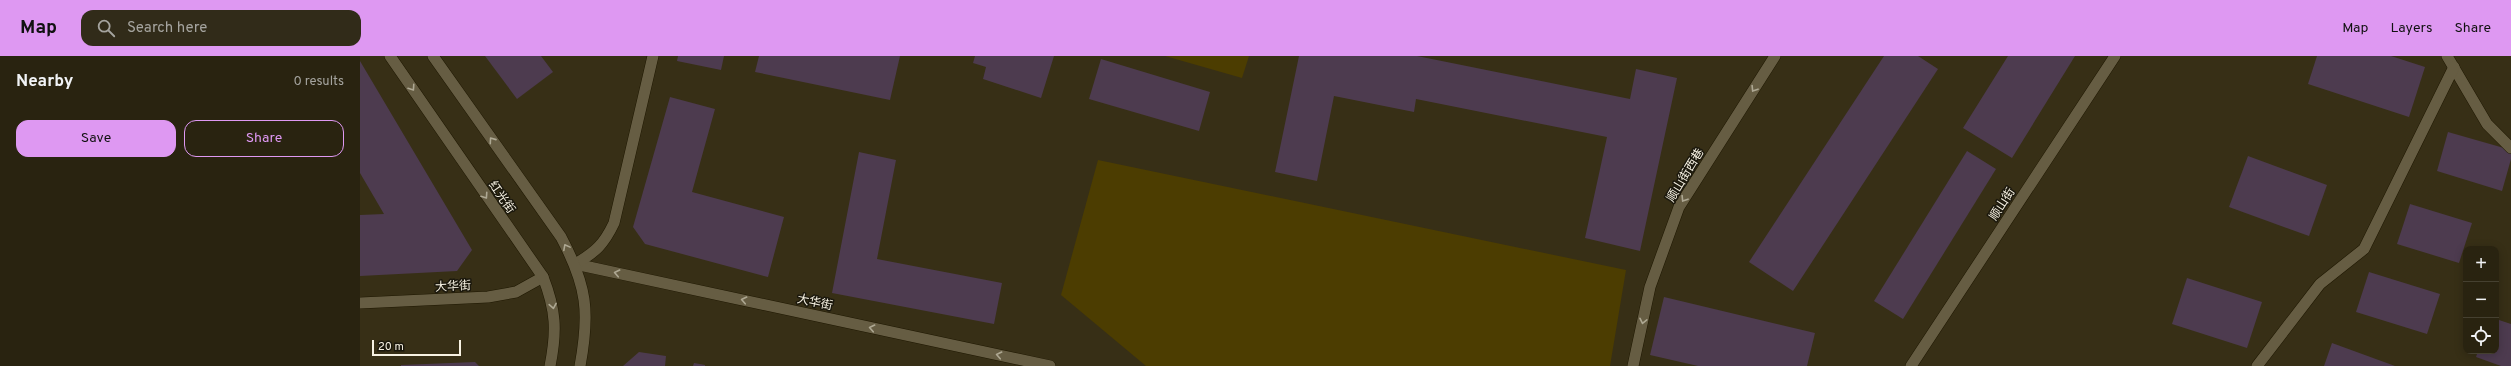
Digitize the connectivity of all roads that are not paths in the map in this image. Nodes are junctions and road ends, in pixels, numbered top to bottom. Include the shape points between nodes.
1 (390, 56) edge
2 (433, 56) edge
3 (653, 56) edge
4 (1774, 56) edge
5 (2115, 56) edge
6 (2447, 56) edge
7 (2454, 68) junction
8 (2511, 148) edge
9 (575, 264) junction
10 (543, 277) junction
11 (360, 303) edge
12 (550, 366) edge
13 (580, 366) edge
14 (1050, 366) edge
15 (1633, 366) edge
16 (1911, 366) edge
17 (2257, 366) edge

1 -> 10 street, 红光街
9 -> 2 street, 红光街 via 561,237
3 - 9 street via 614,223 606,240 591,255
4 -> 15 street, 顺山街西巷 via 1679,207 1650,287
5 - 16 street, 顺山街
6 - 7 street
7 - 8 street via 2487,124
7 - 17 street via 2364,249 2320,284
9 - 13 street, 红光街 via 587,318
14 -> 9 street, 大华街
10 - 11 street, 大华街 via 516,292 488,297
10 -> 12 street, 红光街 via 552,300 555,323

